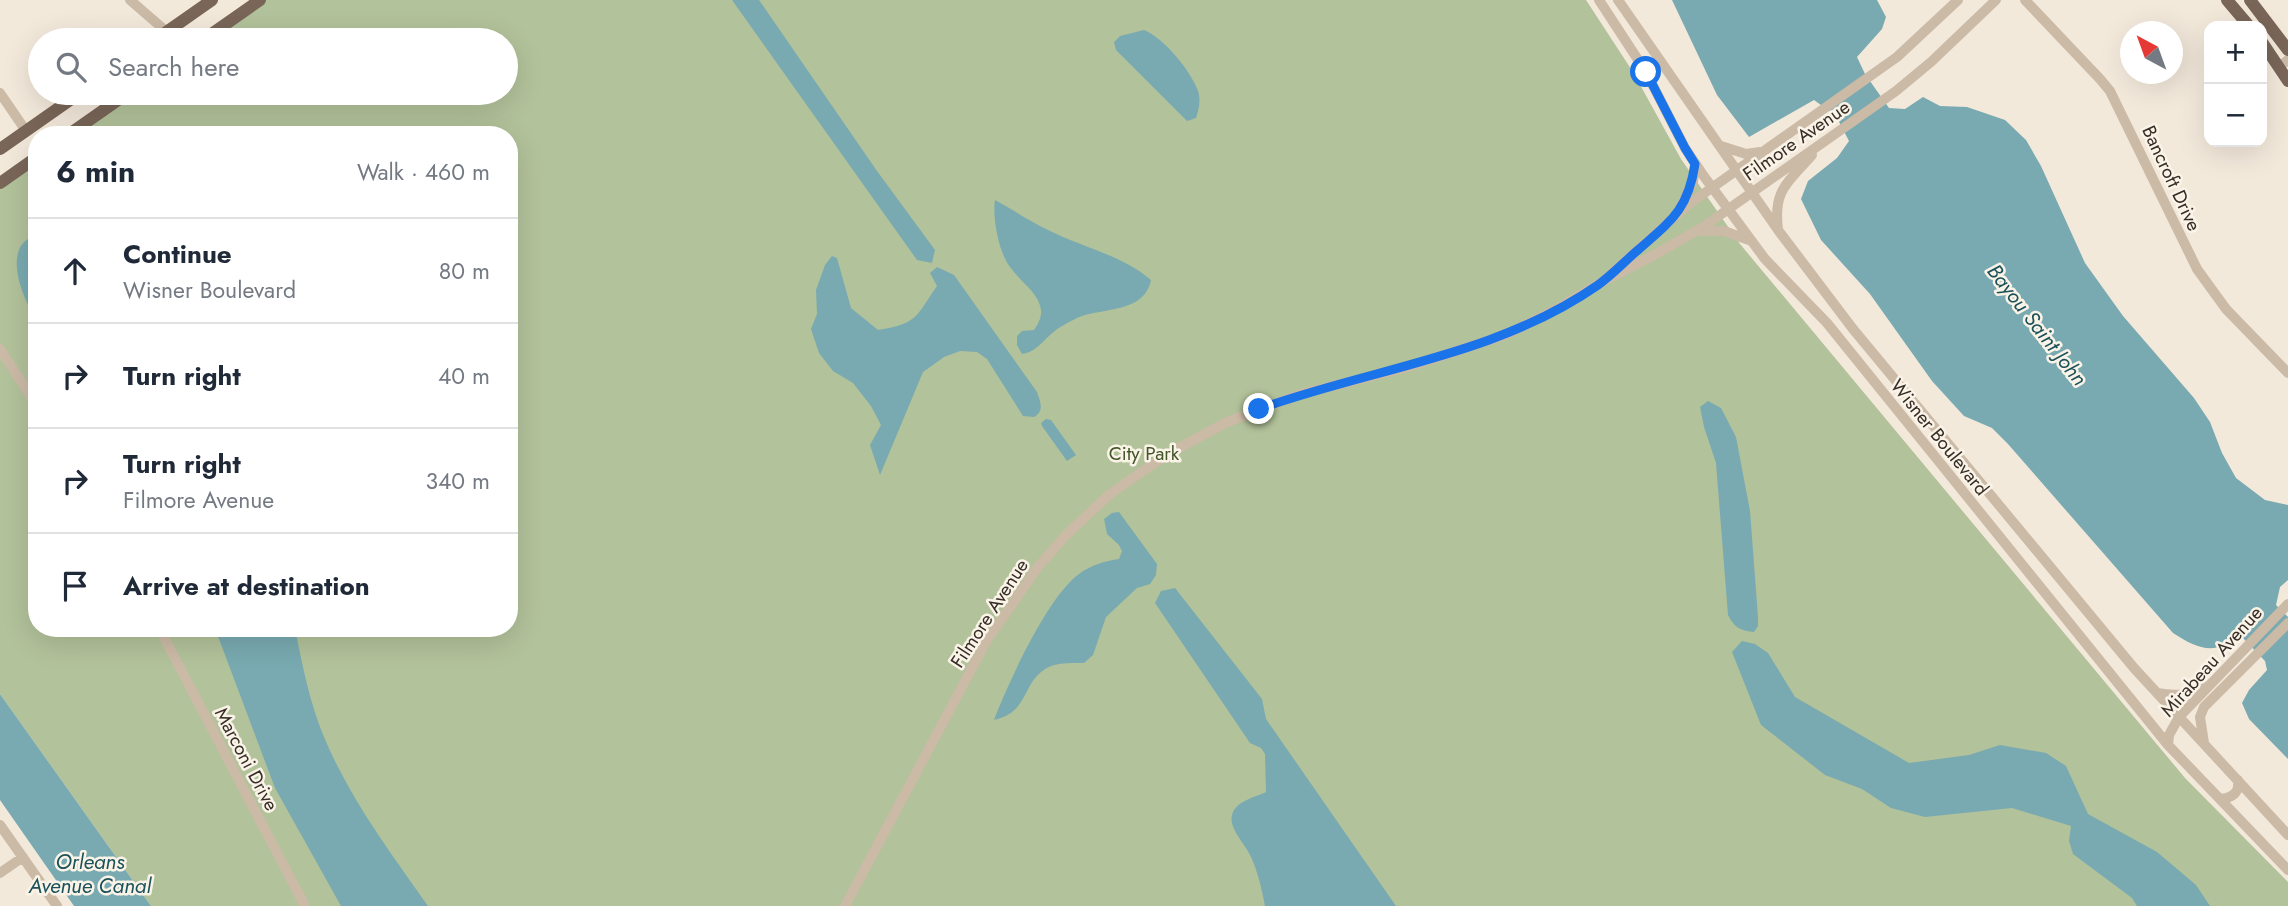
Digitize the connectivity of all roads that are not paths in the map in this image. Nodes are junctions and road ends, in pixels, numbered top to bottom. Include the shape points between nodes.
1 (130, 0) edge
2 (212, 0) edge
3 (260, 0) edge
4 (1600, 0) edge
5 (1618, 0) edge
6 (1958, 0) edge
7 (1996, 0) edge
8 (2025, 0) edge
9 (2227, 0) edge
10 (2250, 0) edge
11 (244, 4) edge
12 (2245, 21) edge
13 (162, 28) edge
14 (173, 28) edge
15 (217, 28) edge
16 (2267, 47) edge
17 (2288, 50) edge
18 (2284, 63) edge
19 (2288, 81) edge
20 (0, 93) edge
21 (63, 105) edge
22 (111, 105) edge
23 (33, 126) edge
24 (81, 126) edge
25 (26, 131) joint
26 (1823, 143) junction
27 (1717, 144) junction
28 (0, 149) edge
29 (1764, 151) junction
30 (28, 164) edge
31 (1695, 164) junction
32 (1735, 170) junction
33 (0, 183) edge
34 (1712, 187) junction
35 (1752, 193) junction
36 (1728, 210) junction
37 (1677, 215) junction
38 (1778, 230) junction
39 (1696, 232) junction
40 (1750, 240) junction
41 (1598, 284) junction
42 (0, 349) edge
43 (2288, 373) edge
44 (28, 392) edge
45 (2288, 604) edge
46 (2288, 623) edge
47 (164, 637) edge
48 (2210, 682) junction
49 (2157, 693) junction
50 (2179, 717) junction
51 (2204, 744) junction
52 (2168, 745) junction
53 (2238, 780) junction
54 (2220, 799) junction
55 (0, 825) edge
56 (2288, 835) edge
57 (23, 857) junction
58 (2288, 870) edge
59 (0, 873) edge
60 (57, 906) edge
61 (305, 906) edge
62 (845, 906) edge

1 - 13 street
2 - 14 main road
3 - 11 main road
4 - 31 street, Wisner Boulevard via 1646,72
5 - 27 street, Wisner Boulevard
6 - 29 street, Filmore Avenue via 1870,78
7 - 26 street, Filmore Avenue via 1931,62
8 - 43 street, Bancroft Drive via 2110,91 2197,269 2226,309
9 - 12 main road
10 - 17 main road
11 - 15 main road
16 - 18 main road
18 - 19 main road
20 - 25 street
21 - 23 main road
22 - 24 main road
25 - 28 main road
26 - 35 street, Filmore Avenue
26 - 38 street via 1777,199
27 - 29 street via 1746,154
27 - 32 street, Wisner Boulevard
29 - 32 street, Filmore Avenue
30 - 33 main road
31 - 34 street, Wisner Boulevard
31 - 37 street
32 - 34 street, Filmore Avenue
32 - 35 street, Wisner Boulevard
34 - 36 street, Wisner Boulevard
34 - 37 street, Filmore Avenue
35 - 36 street, Filmore Avenue
35 - 38 street, Wisner Boulevard
36 - 39 street, Filmore Avenue
36 - 40 street, Wisner Boulevard
37 - 41 street, Filmore Avenue
38 - 49 street, Wisner Boulevard via 1936,432
39 - 40 street via 1724,231
39 - 41 street, Filmore Avenue
40 - 52 street, Wisner Boulevard via 1827,323
41 - 62 street, Filmore Avenue via 1555,310 1477,346 1301,394 1227,422 1166,455 1110,495 1038,567 987,640
42 - 44 street
45 - 48 street, Mirabeau Avenue
46 - 51 street, Mirabeau Avenue via 2204,707 2200,718
47 - 61 street, Marconi Drive
48 - 49 street via 2182,695
48 - 50 street, Mirabeau Avenue
49 - 50 street, Wisner Boulevard
50 - 51 street, Wisner Boulevard
50 - 52 street, Mirabeau Avenue
51 - 53 street, Wisner Boulevard
52 - 54 street, Wisner Boulevard
53 - 54 street via 2234,795
53 - 56 street, Wisner Boulevard
54 - 58 street, Wisner Boulevard
55 - 57 street
57 - 59 street
57 - 60 street

